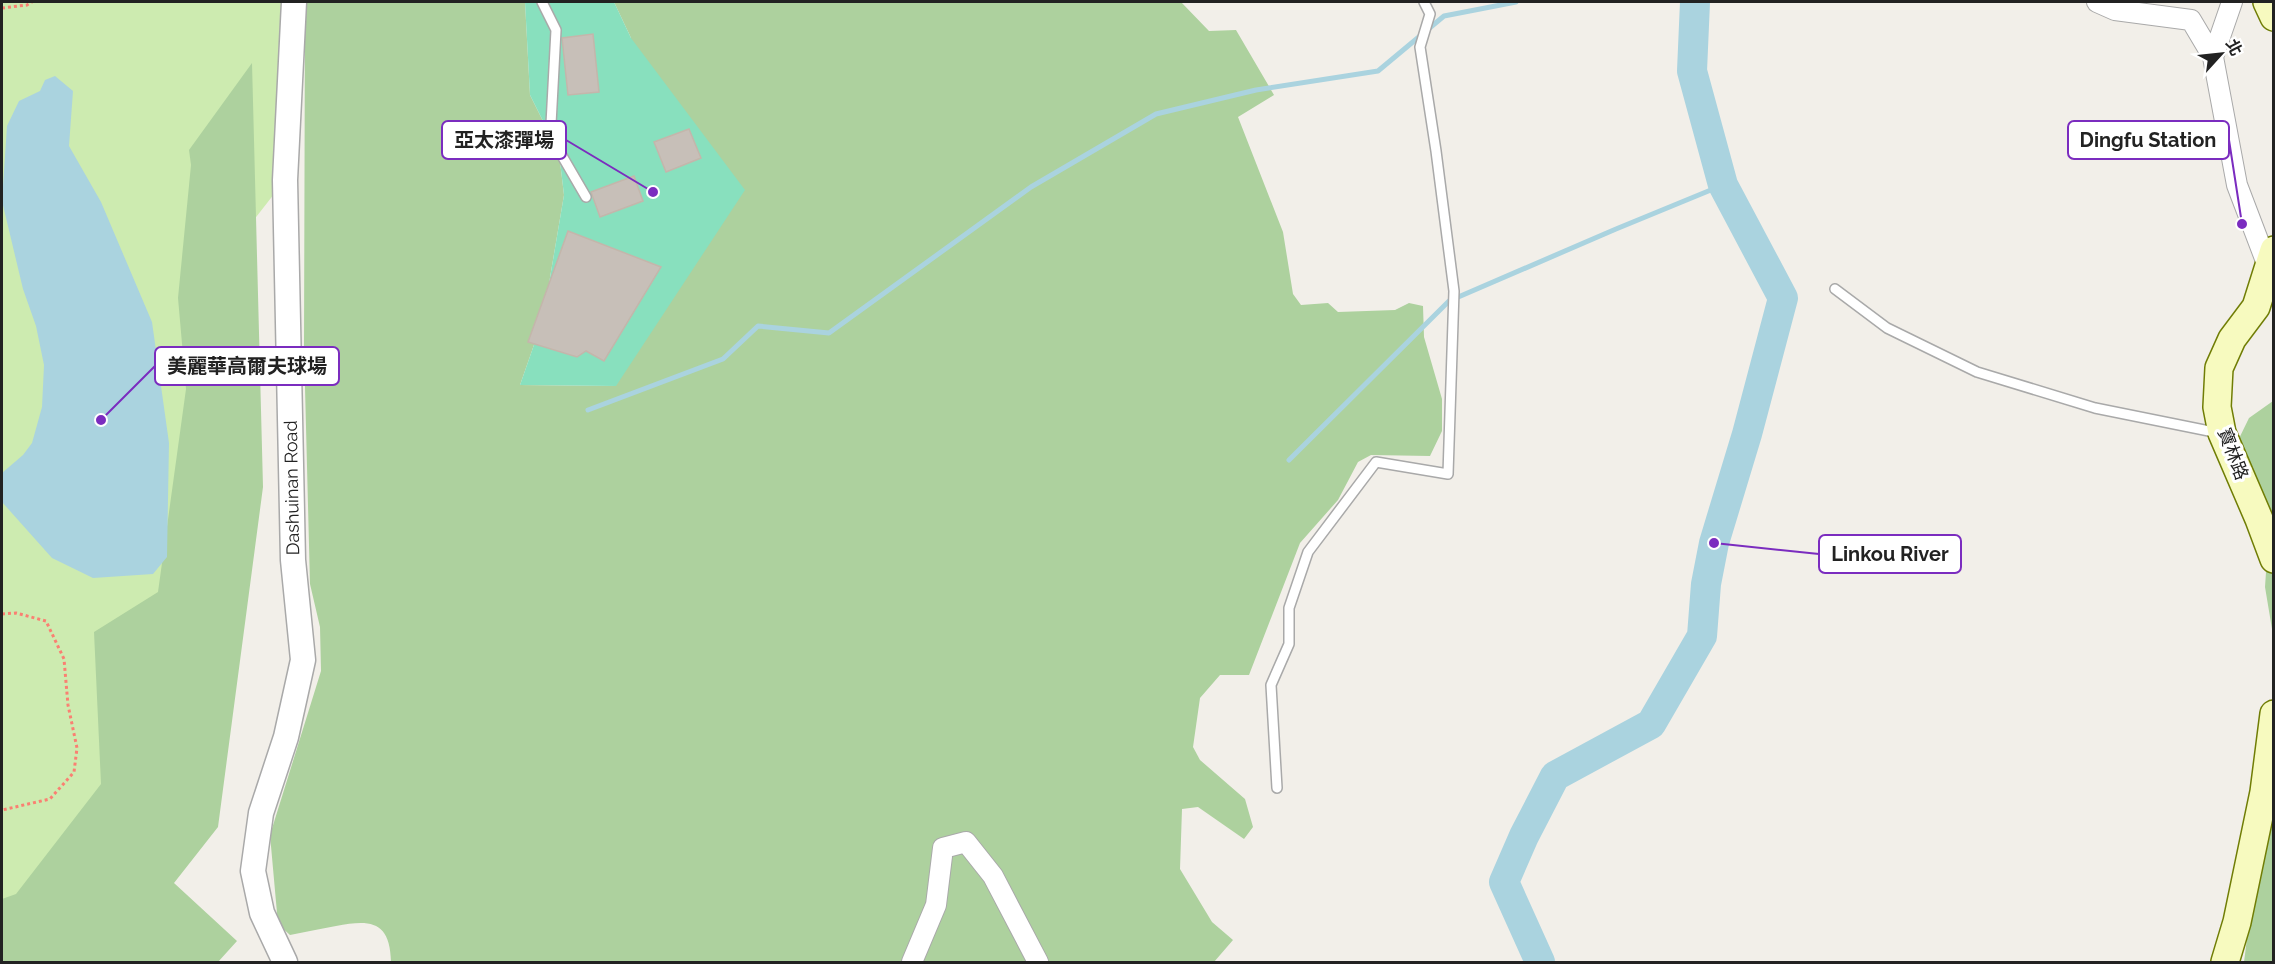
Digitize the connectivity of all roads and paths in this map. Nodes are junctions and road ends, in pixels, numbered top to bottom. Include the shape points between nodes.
1 (32, 2) edge
2 (294, 2) edge
3 (542, 2) edge
4 (1424, 2) edge
5 (2097, 2) edge
6 (2232, 2) edge
7 (2267, 2) edge
8 (2, 8) edge
9 (2274, 17) edge
10 (2213, 57) junction
11 (586, 197) dead end
12 (2271, 259) edge
13 (1835, 289) dead end
14 (2222, 434) junction
15 (2274, 559) edge
16 (2, 614) edge
17 (2274, 714) edge
18 (1277, 788) dead end
19 (2, 810) edge
20 (285, 963) edge
21 (912, 963) edge
22 (1038, 963) edge
23 (2225, 963) edge

1 - 8 path
2 - 20 street, Dashuinan Road via 285,180 293,560 303,660 286,737 261,813 253,871 262,913
3 - 11 lane via 556,30 551,124 561,154
4 - 18 lane via 1430,14 1420,47 1454,291 1448,474 1376,462 1308,552 1289,608 1289,644 1271,686
5 - 10 street via 2115,10 2191,20
6 - 10 street
7 - 9 main road
10 - 12 street via 2237,185
12 - 14 main road, 寶林路 via 2256,308 2232,339 2219,368 2217,407
13 - 14 lane via 1887,328 1977,372 2095,408
14 - 15 main road, 寶林路
16 - 19 path via 16,613 46,621 64,659 77,748 74,772 50,799
17 - 23 main road via 2264,792
21 - 22 street via 936,905 942,848 966,842 993,876

